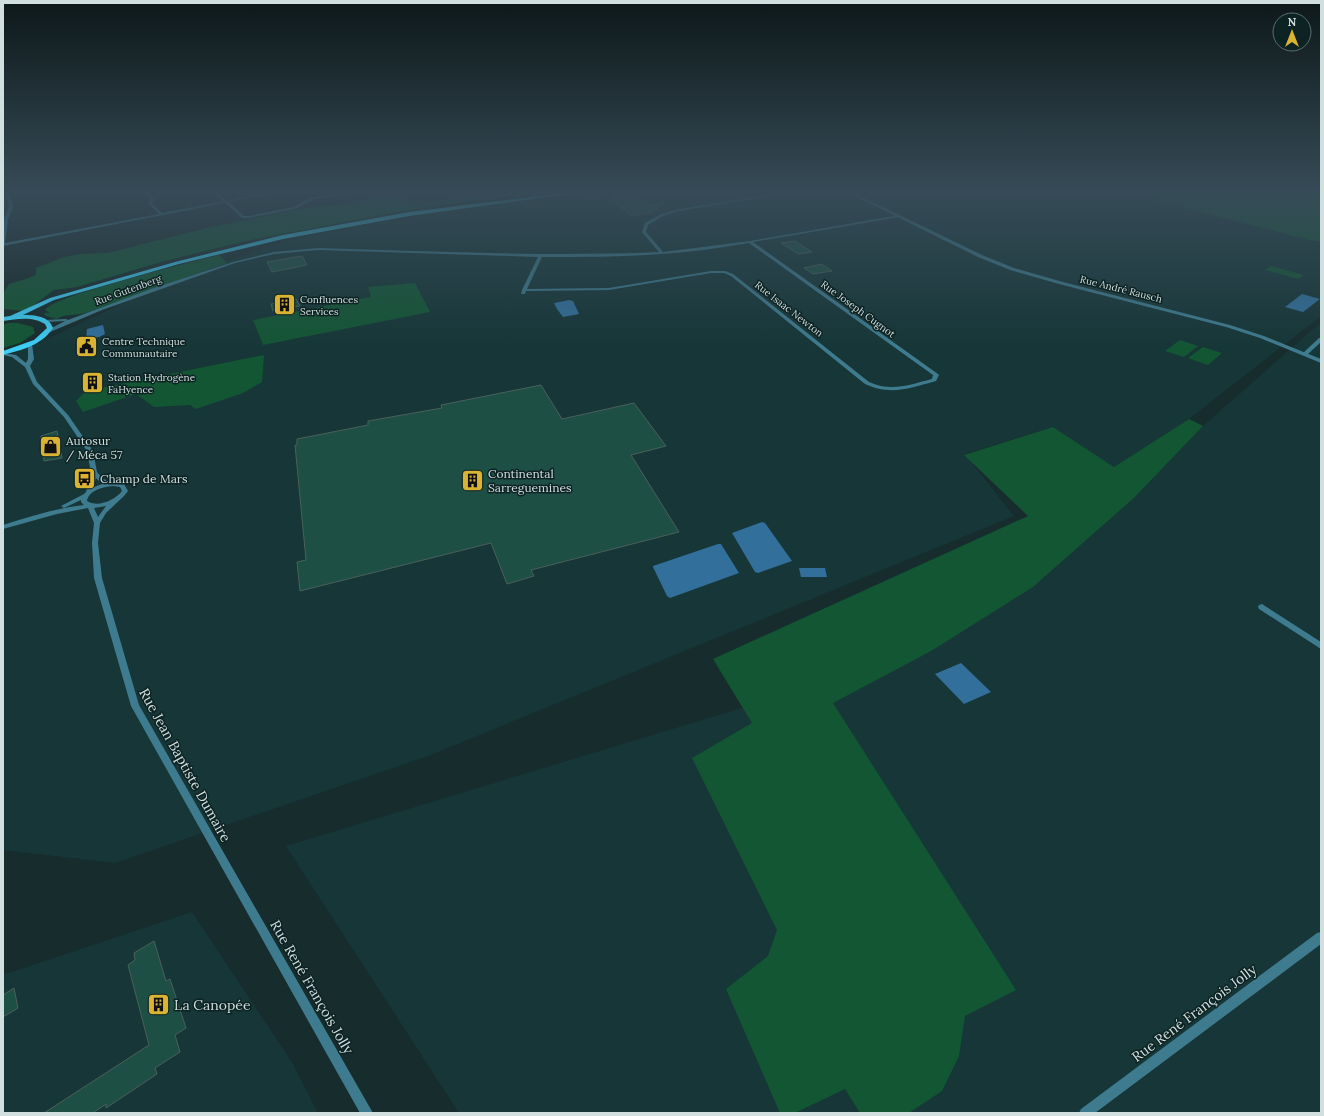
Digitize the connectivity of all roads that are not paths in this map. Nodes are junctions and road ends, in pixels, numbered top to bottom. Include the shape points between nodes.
1 (255, 244) edge
2 (654, 244) edge
3 (731, 244) edge
4 (753, 244) edge
5 (956, 244) edge
6 (661, 252) junction
7 (541, 255) junction
8 (65, 296) junction
9 (11, 318) junction
10 (37, 318) junction
11 (76, 318) junction
12 (3, 319) edge
13 (45, 321) junction
14 (48, 331) junction
15 (1321, 339) edge
16 (30, 344) junction
17 (3, 354) edge
18 (1305, 354) junction
19 (1321, 361) edge
20 (28, 366) junction
21 (914, 385) joint
22 (94, 473) junction
23 (113, 484) junction
24 (87, 494) junction
25 (115, 501) junction
26 (90, 506) junction
27 (50, 513) junction
28 (97, 523) junction
29 (3, 527) edge
30 (1262, 607) dead end
31 (1321, 646) edge
32 (232, 876) joint
33 (1321, 937) edge
34 (367, 1113) edge
35 (1084, 1113) edge

1 - 8 main road via 177,263
2 - 6 street
3 - 6 street, Rue Gutenberg
4 - 21 street, Rue Joseph Cugnot via 936,376 934,380
5 - 18 street, Rue André Rausch via 1012,269 1228,326
6 - 7 street, Rue Gutenberg via 587,256
7 - 11 street, Rue Gutenberg via 318,249 274,252 231,262
7 - 21 street, Rue Isaac Newton via 524,291 610,289 711,272 725,272 867,383 876,388 893,390
8 - 9 main road
8 - 10 main road via 40,308 36,313
9 - 10 main road
9 - 12 main road
10 - 13 main road
11 - 13 street, Rue Gutenberg
11 - 14 street, Rue Gutenberg
13 - 14 main road via 49,325
14 - 16 main road
15 - 18 street
16 - 17 main road
16 - 20 street via 31,359
17 - 20 street via 14,356
18 - 19 street, Rue André Rausch
20 - 22 street via 35,383 66,416 90,451
22 - 23 street via 101,480
22 - 24 street
23 - 24 street via 100,486
23 - 25 street via 122,485 125,491
24 - 26 street, Rue Jean Baptiste Dumaire via 84,502
24 - 27 street
25 - 26 street
25 - 28 street
26 - 27 street
26 - 28 street, Rue Jean Baptiste Dumaire
27 - 29 street
28 - 32 street, Rue Jean Baptiste Dumaire via 95,543 98,578 130,695
30 - 31 street
32 - 34 street, Rue René François Jolly
33 - 35 street, Rue René François Jolly

